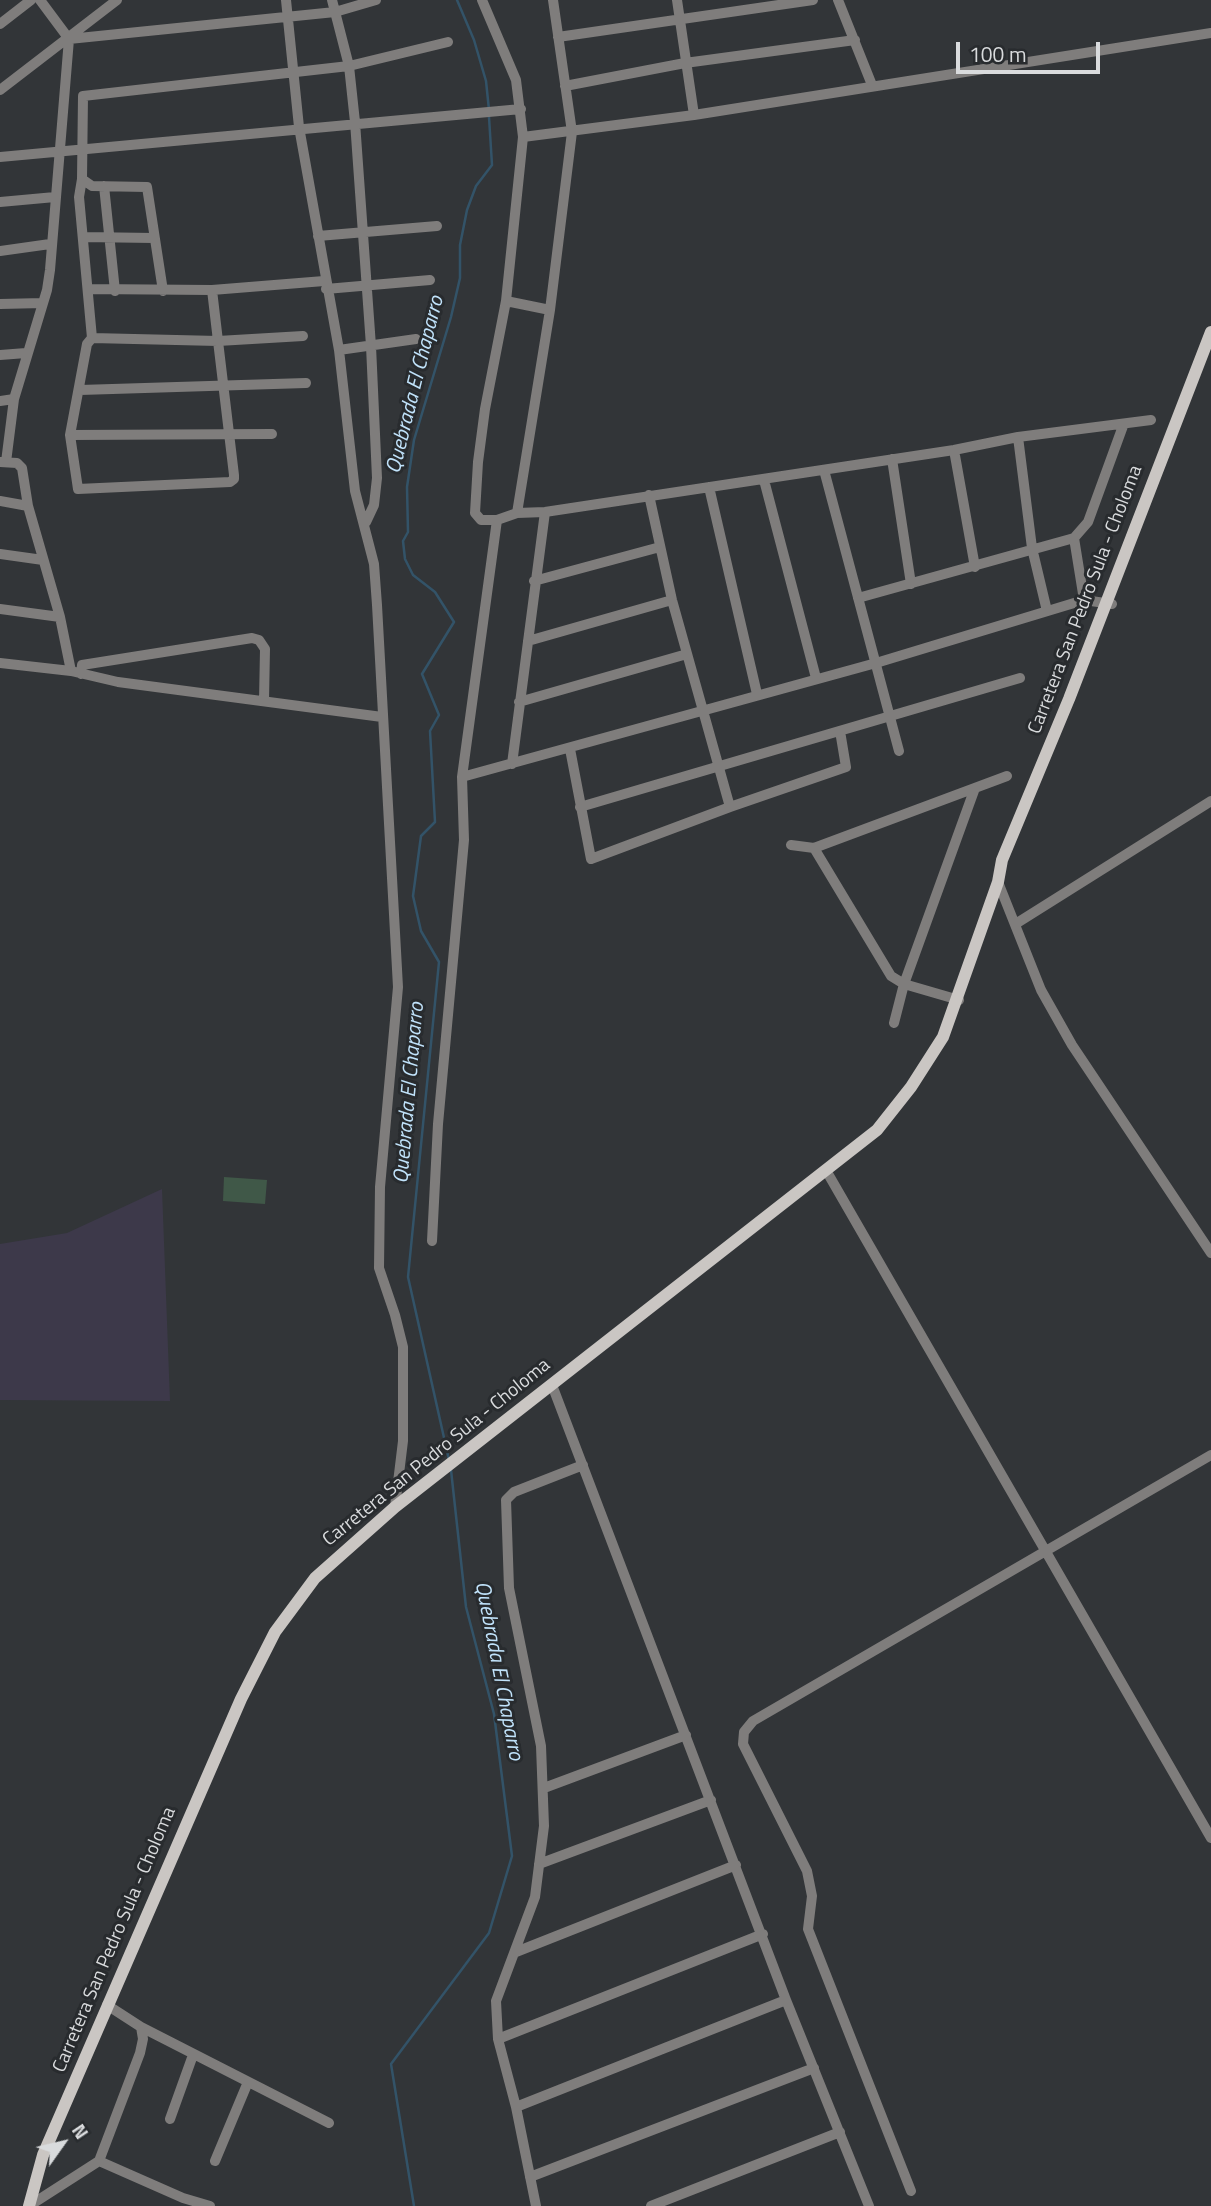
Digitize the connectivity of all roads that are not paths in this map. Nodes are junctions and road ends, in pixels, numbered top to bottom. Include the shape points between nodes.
1 (32, 0) edge
2 (40, 0) edge
3 (117, 0) edge
4 (286, 0) edge
5 (332, 0) edge
6 (376, 0) edge
7 (482, 0) edge
8 (553, 0) edge
9 (677, 0) edge
10 (813, 0) edge
11 (838, 0) edge
12 (335, 12) junction
13 (287, 16) junction
14 (680, 20) junction
15 (0, 24) edge
16 (1211, 33) edge
17 (558, 37) junction
18 (69, 39) junction
19 (855, 40) junction
20 (448, 42) dead end
21 (685, 63) junction
22 (349, 66) junction
23 (295, 72) junction
24 (872, 85) junction
25 (565, 86) junction
26 (0, 90) edge
27 (521, 109) junction
28 (694, 115) junction
29 (355, 122) junction
30 (299, 127) junction
31 (572, 132) junction
32 (523, 137) junction
33 (81, 148) junction
34 (59, 150) junction
35 (0, 154) edge
36 (82, 179) junction
37 (104, 186) junction
38 (55, 197) junction
39 (0, 202) edge
40 (437, 226) dead end
41 (361, 233) junction
42 (318, 236) junction
43 (83, 237) junction
44 (155, 238) junction
45 (110, 239) junction
46 (50, 244) junction
47 (0, 251) edge
48 (430, 280) dead end
49 (325, 285) junction
50 (365, 287) junction
51 (89, 289) junction
52 (212, 290) junction
53 (115, 291) junction
54 (163, 291) junction
55 (506, 301) junction
56 (43, 303) junction
57 (0, 304) edge
58 (550, 310) junction
59 (1211, 332) edge
60 (303, 336) dead end
61 (92, 338) junction
62 (416, 340) dead end
63 (218, 341) junction
64 (370, 346) junction
65 (339, 350) junction
66 (1211, 351) edge
67 (26, 353) junction
68 (0, 355) edge
69 (306, 383) dead end
70 (224, 387) junction
71 (80, 390) junction
72 (14, 398) junction
73 (0, 401) edge
74 (1151, 420) dead end
75 (1123, 426) junction
76 (272, 434) dead end
77 (69, 435) junction
78 (229, 436) junction
79 (1018, 437) junction
80 (954, 450) junction
81 (892, 459) junction
82 (3, 462) edge
83 (824, 470) junction
84 (764, 480) junction
85 (709, 487) junction
86 (649, 495) junction
87 (0, 501) edge
88 (28, 506) junction
89 (545, 512) junction
90 (517, 513) junction
91 (497, 520) junction
92 (366, 522) junction
93 (1074, 538) junction
94 (660, 547) junction
95 (1032, 548) junction
96 (0, 554) edge
97 (43, 560) junction
98 (975, 567) junction
99 (534, 580) junction
100 (911, 584) junction
101 (858, 598) junction
102 (672, 600) junction
103 (1084, 600) junction
104 (1108, 604) junction
105 (0, 609) edge
106 (1046, 611) junction
107 (60, 617) junction
108 (527, 641) junction
109 (687, 654) junction
110 (0, 663) edge
111 (876, 663) junction
112 (76, 672) junction
113 (816, 678) junction
114 (1020, 678) dead end
115 (757, 695) junction
116 (264, 701) junction
117 (519, 702) junction
118 (703, 710) junction
119 (382, 717) junction
120 (890, 717) junction
121 (840, 731) junction
122 (570, 749) junction
123 (899, 751) dead end
124 (512, 764) junction
125 (718, 765) junction
126 (1007, 776) dead end
127 (462, 777) junction
128 (975, 788) junction
129 (1211, 801) edge
130 (580, 807) junction
131 (730, 807) junction
132 (791, 845) dead end
133 (814, 848) junction
134 (998, 882) junction
135 (1017, 923) junction
136 (904, 984) junction
137 (959, 1000) junction
138 (894, 1023) dead end
139 (827, 1172) junction
140 (432, 1241) dead end
141 (1211, 1253) edge
142 (552, 1385) junction
143 (1211, 1455) edge
144 (583, 1465) junction
145 (395, 1507) junction
146 (1044, 1552) junction
147 (686, 1735) junction
148 (544, 1788) junction
149 (711, 1800) junction
150 (1211, 1838) edge
151 (539, 1864) junction
152 (736, 1865) junction
153 (763, 1934) junction
154 (516, 1952) junction
155 (786, 2000) junction
156 (107, 2006) junction
157 (141, 2027) junction
158 (498, 2039) junction
159 (193, 2055) junction
160 (814, 2068) junction
161 (248, 2082) junction
162 (516, 2106) junction
163 (170, 2119) dead end
164 (329, 2123) dead end
165 (840, 2132) junction
166 (99, 2161) junction
167 (215, 2161) dead end
168 (530, 2177) junction
169 (912, 2191) dead end
170 (868, 2204) edge
171 (29, 2206) edge
172 (210, 2206) edge
173 (536, 2206) edge
174 (651, 2206) edge
175 (856, 2206) edge

1 - 15 street
2 - 18 street
3 - 18 street
4 - 13 street
5 - 12 street
6 - 12 street
7 - 27 street via 516,80
8 - 17 street
9 - 14 street
10 - 14 street
11 - 19 street
12 - 13 street
12 - 22 street
13 - 18 street
13 - 23 street
14 - 17 street
14 - 21 street
16 - 24 street
17 - 25 street
18 - 26 street
18 - 34 street
19 - 21 street
19 - 24 street
20 - 22 street
21 - 25 street
21 - 28 street
22 - 23 street
22 - 29 street
23 - 30 street
23 - 33 street via 83,96
24 - 28 street
25 - 31 street
27 - 29 street
27 - 32 street
28 - 31 street
29 - 30 street
29 - 41 street
30 - 33 street
30 - 42 street
31 - 32 street
31 - 58 street
32 - 55 street
33 - 34 street
33 - 36 street
34 - 35 street
34 - 38 street
36 - 37 street via 92,186
36 - 43 street
37 - 44 street via 147,187
37 - 45 street
38 - 39 street
38 - 46 street
40 - 41 street
41 - 42 street
41 - 50 street
42 - 49 street
43 - 45 street
43 - 51 street
44 - 45 street
44 - 54 street
45 - 53 street
46 - 47 street
46 - 56 street
48 - 50 street
49 - 50 street
49 - 52 street
49 - 65 street
50 - 64 street
51 - 53 street
51 - 61 street
52 - 54 street
52 - 63 street
53 - 54 street
55 - 58 street
55 - 91 street via 485,409 475,513 481,520
56 - 57 street
56 - 67 street
58 - 90 street
59 - 104 main road, Carretera San Pedro Sula - Choloma
60 - 63 street
61 - 63 street
61 - 71 street via 87,344
62 - 64 street
63 - 70 street
64 - 65 street
64 - 92 street via 377,478 374,505
65 - 92 street via 355,491
66 - 104 main road, Carretera San Pedro Sula - Choloma
67 - 68 street
67 - 72 street
69 - 70 street
70 - 71 street
70 - 78 street
71 - 77 street
72 - 73 street
72 - 82 street
74 - 75 street
75 - 79 street
75 - 93 street via 1088,522
76 - 78 street
77 - 78 street
77 - 78 street via 79,489 230,482 234,475
79 - 80 street
79 - 95 street
80 - 81 street
80 - 98 street
81 - 83 street
81 - 100 street
82 - 88 street via 22,468
83 - 84 street
83 - 101 street
84 - 85 street
84 - 113 street
85 - 86 street
85 - 115 street
86 - 89 street
86 - 94 street
87 - 88 street
88 - 97 street
89 - 90 street
89 - 99 street
90 - 91 street
91 - 127 street
92 - 119 street via 377,605
93 - 95 street
93 - 103 street
94 - 99 street
94 - 102 street
95 - 98 street
95 - 106 street
96 - 97 street
97 - 107 street
98 - 100 street
99 - 108 street
100 - 101 street
101 - 111 street
102 - 108 street
102 - 109 street
103 - 104 street
103 - 106 street
104 - 134 main road, Carretera San Pedro Sula - Choloma via 1009,865
105 - 107 street
106 - 111 street
107 - 112 street
108 - 117 street
109 - 117 street
109 - 118 street
110 - 112 street
111 - 113 street
111 - 120 street
112 - 116 street
112 - 116 street via 82,665 252,638 265,649
113 - 115 street
114 - 120 street
115 - 118 street
116 - 119 street
117 - 124 street
118 - 122 street
118 - 125 street
119 - 145 street via 398,988 380,1187 379,1268 403,1347 403,1441
120 - 121 street
120 - 123 street
121 - 125 street
121 - 131 street via 846,767
122 - 124 street
122 - 130 street
124 - 127 street
125 - 130 street
125 - 131 street
126 - 128 street
127 - 140 street via 464,840
128 - 133 street
128 - 136 street
129 - 135 street
130 - 131 street via 591,859
132 - 133 street
133 - 136 street via 891,975
134 - 135 street
134 - 137 main road, Carretera San Pedro Sula - Choloma
135 - 141 street via 1041,990 1072,1045
136 - 137 street
136 - 138 street
137 - 139 main road, Carretera San Pedro Sula - Choloma via 943,1037 911,1087 877,1130
139 - 142 main road, Carretera San Pedro Sula - Choloma
139 - 146 street
142 - 144 street
142 - 145 main road, Carretera San Pedro Sula - Choloma
143 - 146 street
144 - 147 street
144 - 148 street via 514,1492 506,1500 509,1588 532,1697
145 - 156 main road, Carretera San Pedro Sula - Choloma via 315,1578 275,1632 241,1699
146 - 150 street
146 - 169 street via 753,1721 744,1732 743,1744 807,1871 812,1896 808,1929
147 - 148 street
147 - 149 street
148 - 151 street
149 - 151 street
149 - 152 street
151 - 154 street via 535,1897
152 - 153 street
152 - 154 street
153 - 155 street
153 - 158 street
154 - 158 street via 496,2001
155 - 160 street
155 - 162 street
156 - 157 street
156 - 171 main road, Carretera San Pedro Sula - Choloma via 43,2155
157 - 159 street
157 - 166 street via 141,2053
158 - 162 street
159 - 161 street
159 - 163 street
160 - 165 street
160 - 168 street
161 - 164 street
161 - 167 street
162 - 168 street
165 - 170 street
165 - 174 street
166 - 171 street
166 - 172 street
168 - 173 street
170 - 175 street

